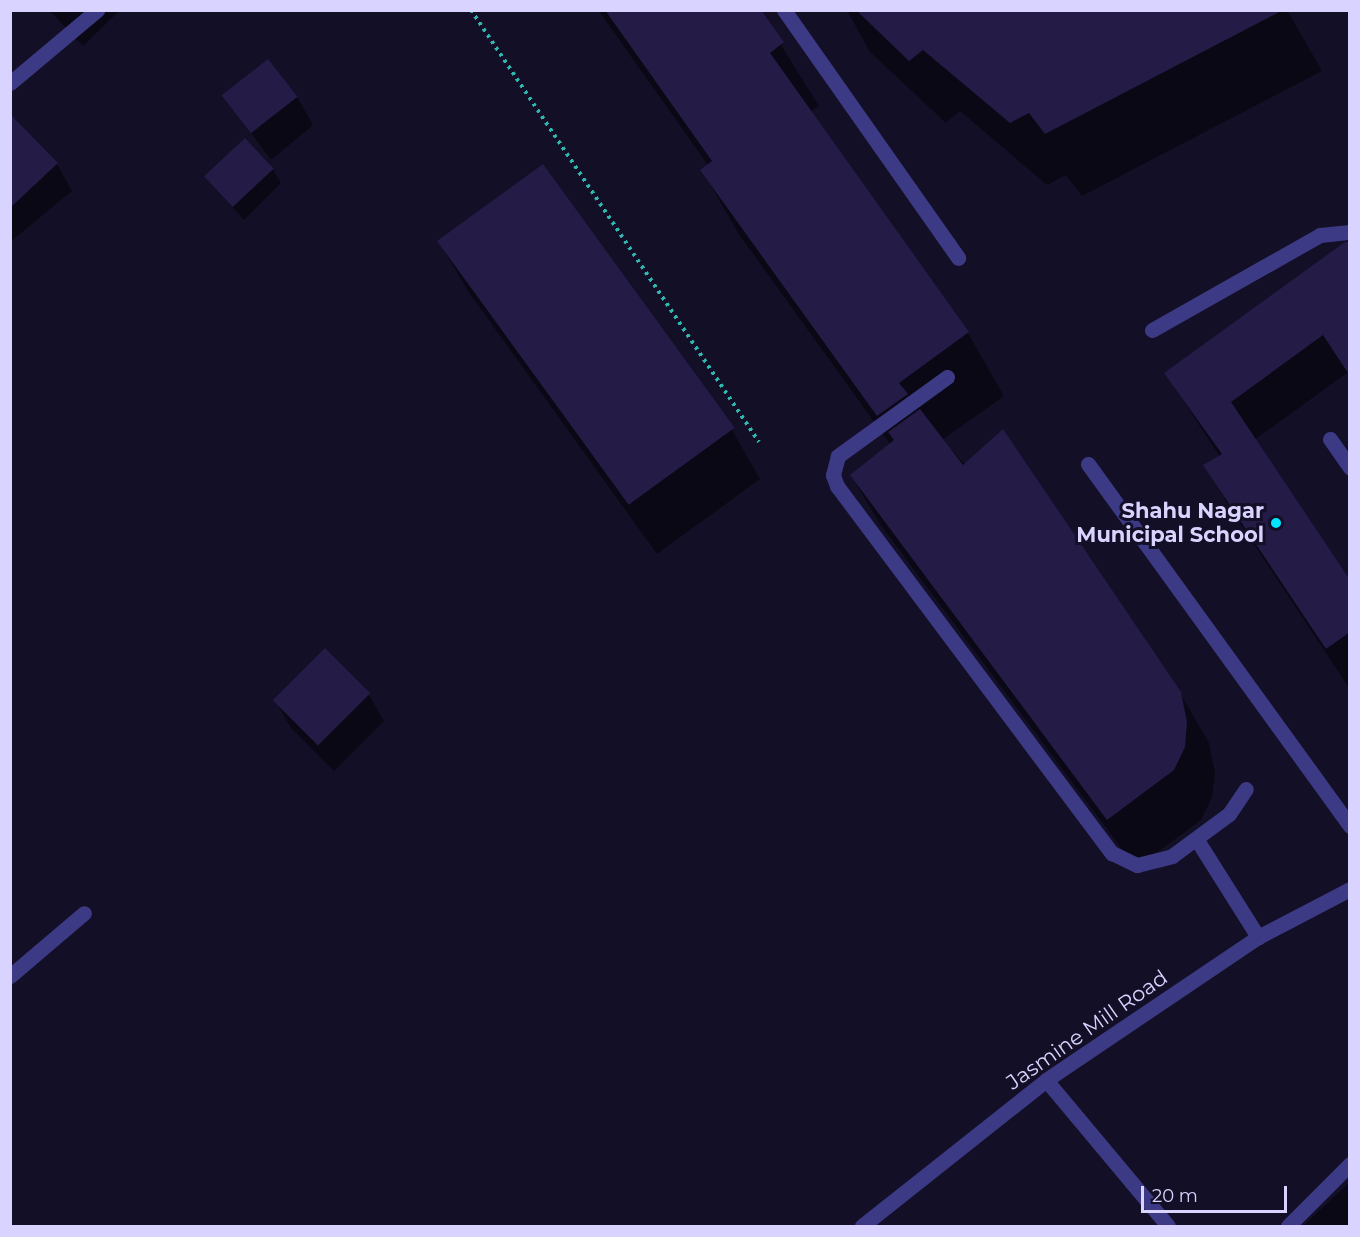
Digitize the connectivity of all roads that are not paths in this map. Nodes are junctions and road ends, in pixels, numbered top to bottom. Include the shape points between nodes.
1 (97, 10) edge
2 (784, 10) edge
3 (10, 83) edge
4 (1350, 232) edge
5 (958, 258) dead end
6 (1152, 330) dead end
7 (947, 377) dead end
8 (1330, 439) dead end
9 (1088, 464) dead end
10 (1350, 468) edge
11 (1246, 789) dead end
12 (1350, 826) edge
13 (1197, 840) junction
14 (1350, 889) edge
15 (84, 913) dead end
16 (1258, 937) junction
17 (10, 976) edge
18 (1046, 1080) junction
19 (1350, 1164) edge
20 (862, 1227) edge
21 (1168, 1227) edge
22 (1288, 1227) edge

1 - 3 street
2 - 5 street
4 - 6 street via 1320,235
7 - 13 street via 838,456 833,475 837,486 1112,853 1148,864
8 - 10 street
9 - 12 street
11 - 13 street via 1229,814
13 - 16 street
14 - 16 street, Jasmine Mill Road
15 - 17 street
16 - 18 street, Jasmine Mill Road
18 - 20 street, Jasmine Mill Road
18 - 21 street
19 - 22 street

